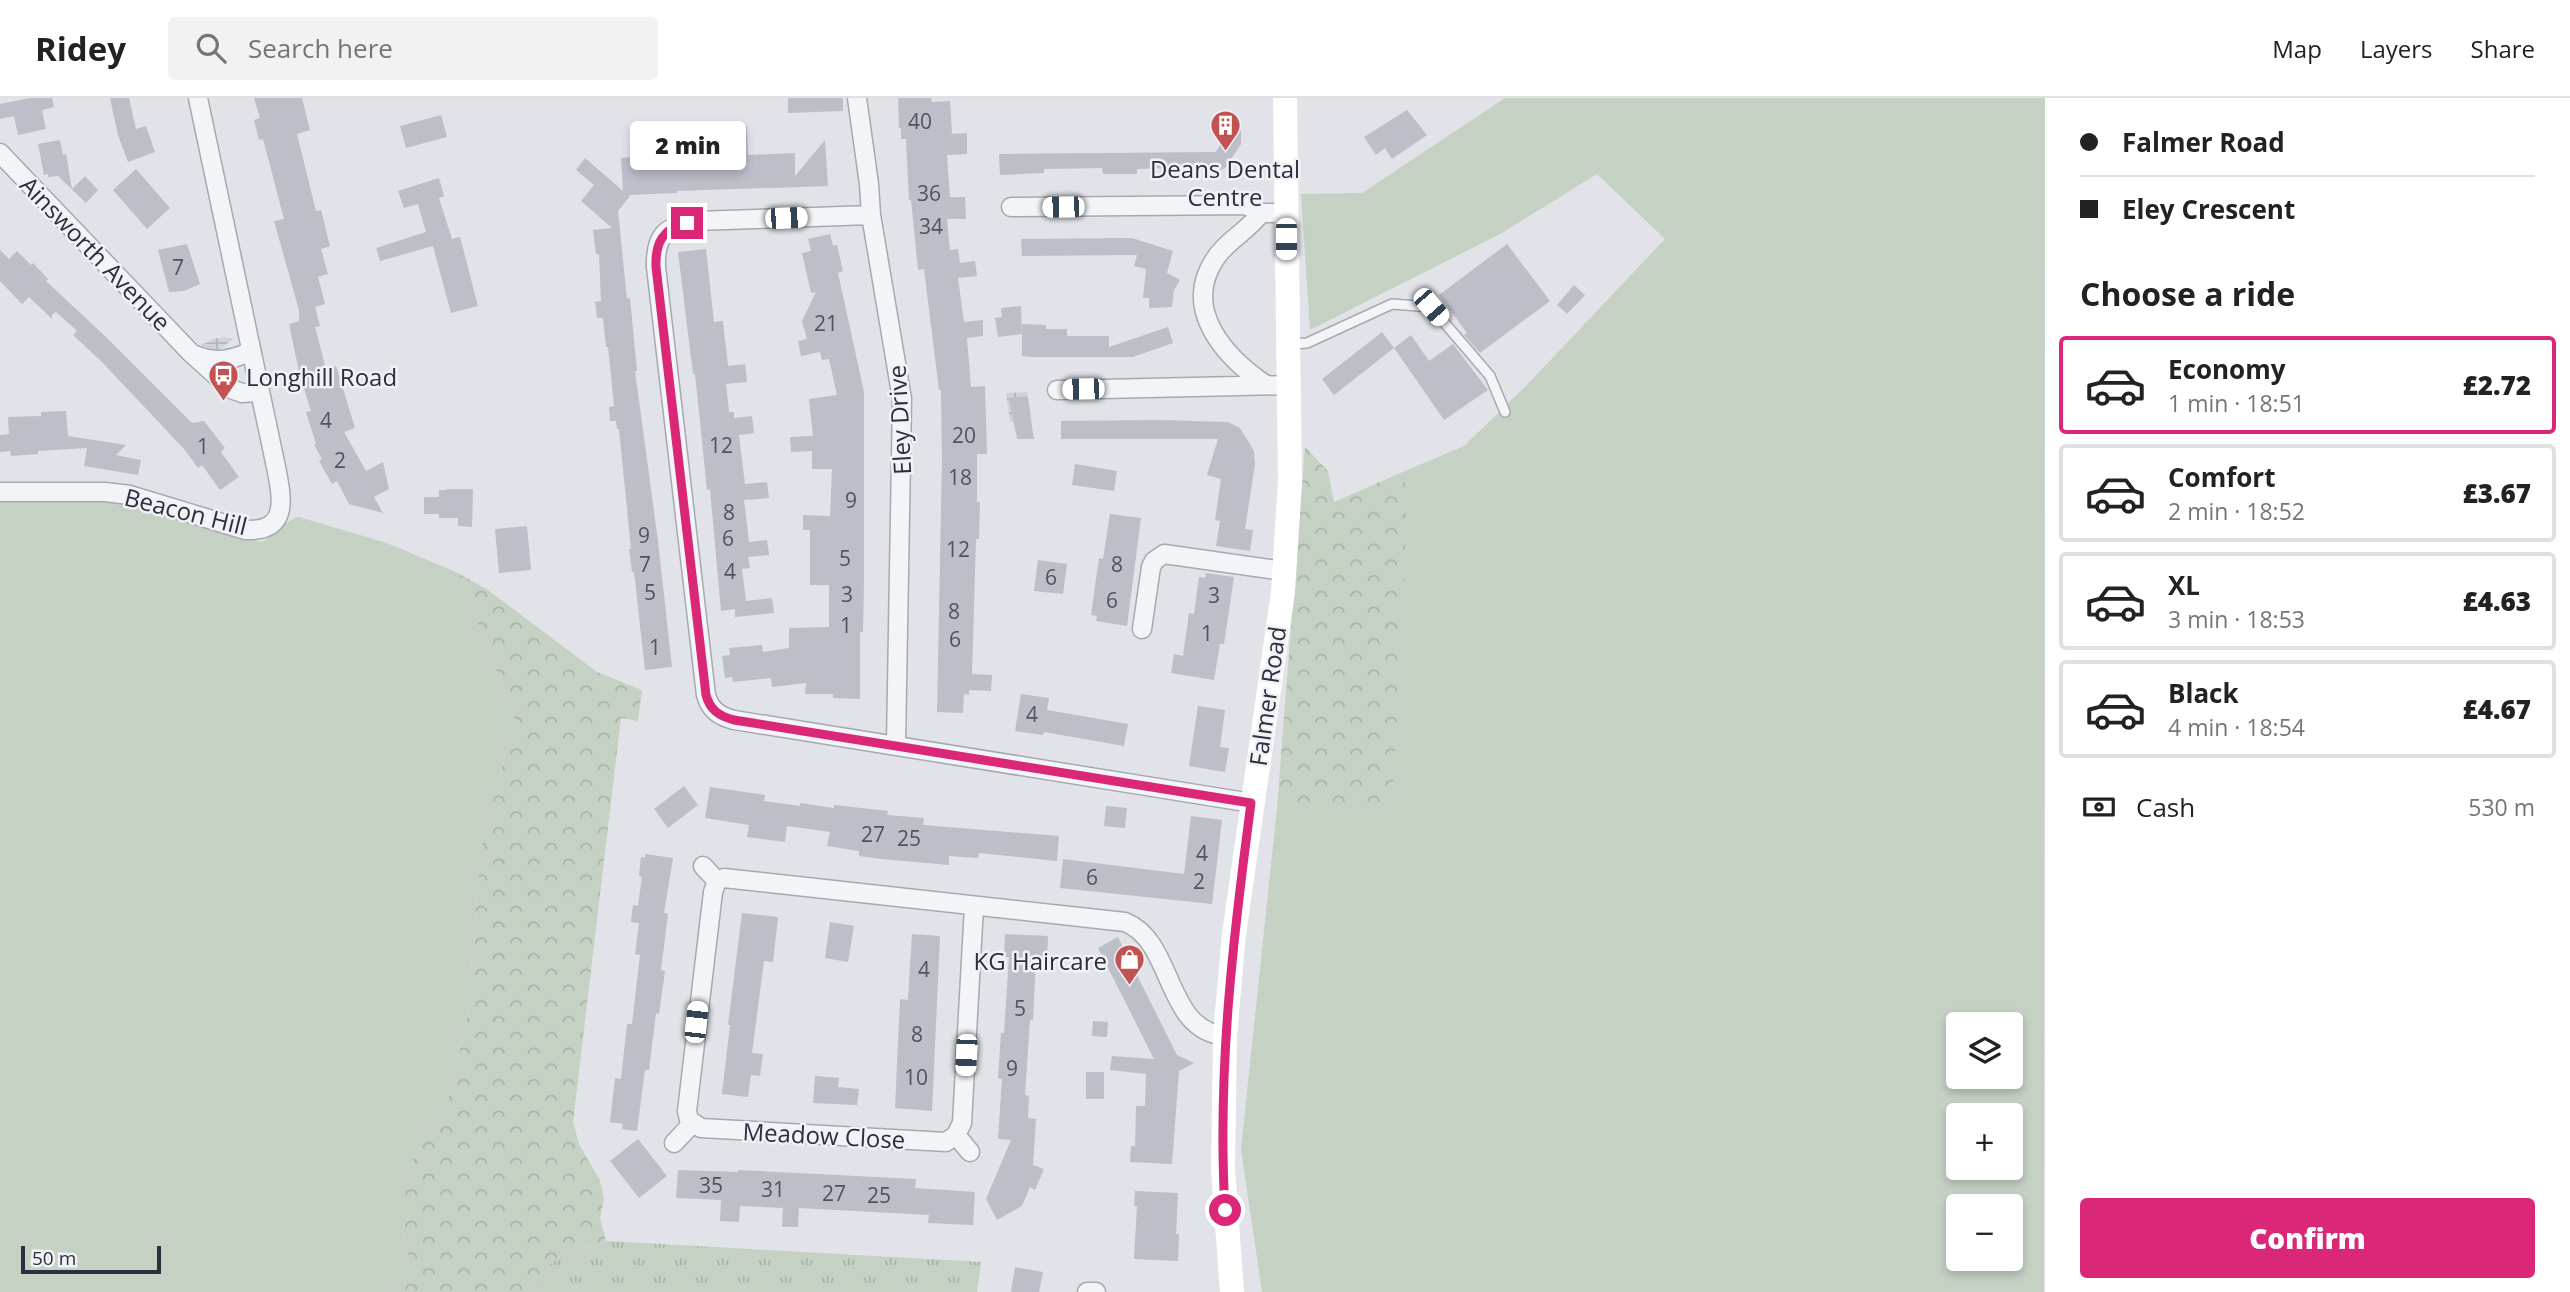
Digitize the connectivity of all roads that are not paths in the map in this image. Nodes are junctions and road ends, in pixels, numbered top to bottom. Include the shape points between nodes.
1 (198, 98) edge
2 (857, 98) edge
3 (1284, 98) edge
4 (0, 153) edge
5 (1011, 207) dead end
6 (1273, 213) junction
7 (871, 215) junction
8 (1287, 344) junction
9 (251, 352) junction
10 (191, 353) junction
11 (1278, 385) junction
12 (1057, 390) dead end
13 (260, 392) junction
14 (1505, 412) dead end
15 (0, 492) edge
16 (1284, 571) junction
17 (1142, 629) dead end
18 (896, 745) junction
19 (1251, 803) junction
20 (703, 866) dead end
21 (717, 881) junction
22 (974, 905) junction
23 (1225, 1036) junction
24 (692, 1124) junction
25 (956, 1135) junction
26 (674, 1143) dead end
27 (970, 1152) dead end
28 (1087, 1292) edge
29 (1096, 1292) edge
30 (1231, 1292) edge

1 - 9 street
2 - 7 street, Eley Drive
3 - 6 main road, Falmer Road
4 - 10 street, Ainsworth Avenue
5 - 6 street via 1246,205
6 - 8 main road, Falmer Road
6 - 11 street via 1216,258 1207,279 1205,302 1221,346 1240,366
7 - 18 street, Eley Drive via 902,399
7 - 18 street via 680,224 668,229 659,241 656,267 709,704 719,715 734,720
8 - 11 main road, Falmer Road
8 - 14 lane via 1307,343 1392,304 1431,307 1490,376
9 - 10 street, Ainsworth Avenue via 221,361
9 - 13 street
10 - 13 street, Ainsworth Avenue via 231,389
11 - 12 street
11 - 16 main road, Falmer Road via 1290,481
13 - 15 street, Beacon Hill via 282,503 276,519 259,530 244,530 130,495
16 - 17 street via 1164,554 1151,567
16 - 19 main road, Falmer Road
18 - 19 street
19 - 23 main road, Falmer Road
20 - 21 street
21 - 22 street via 724,878
21 - 24 street via 697,1009 687,1111
22 - 23 street via 1125,922 1142,931 1184,1009 1203,1028
22 - 25 street via 963,1108
23 - 30 main road, Falmer Road via 1223,1169
24 - 25 street, Meadow Close via 946,1142
24 - 26 street
25 - 27 street
28 - 29 street

